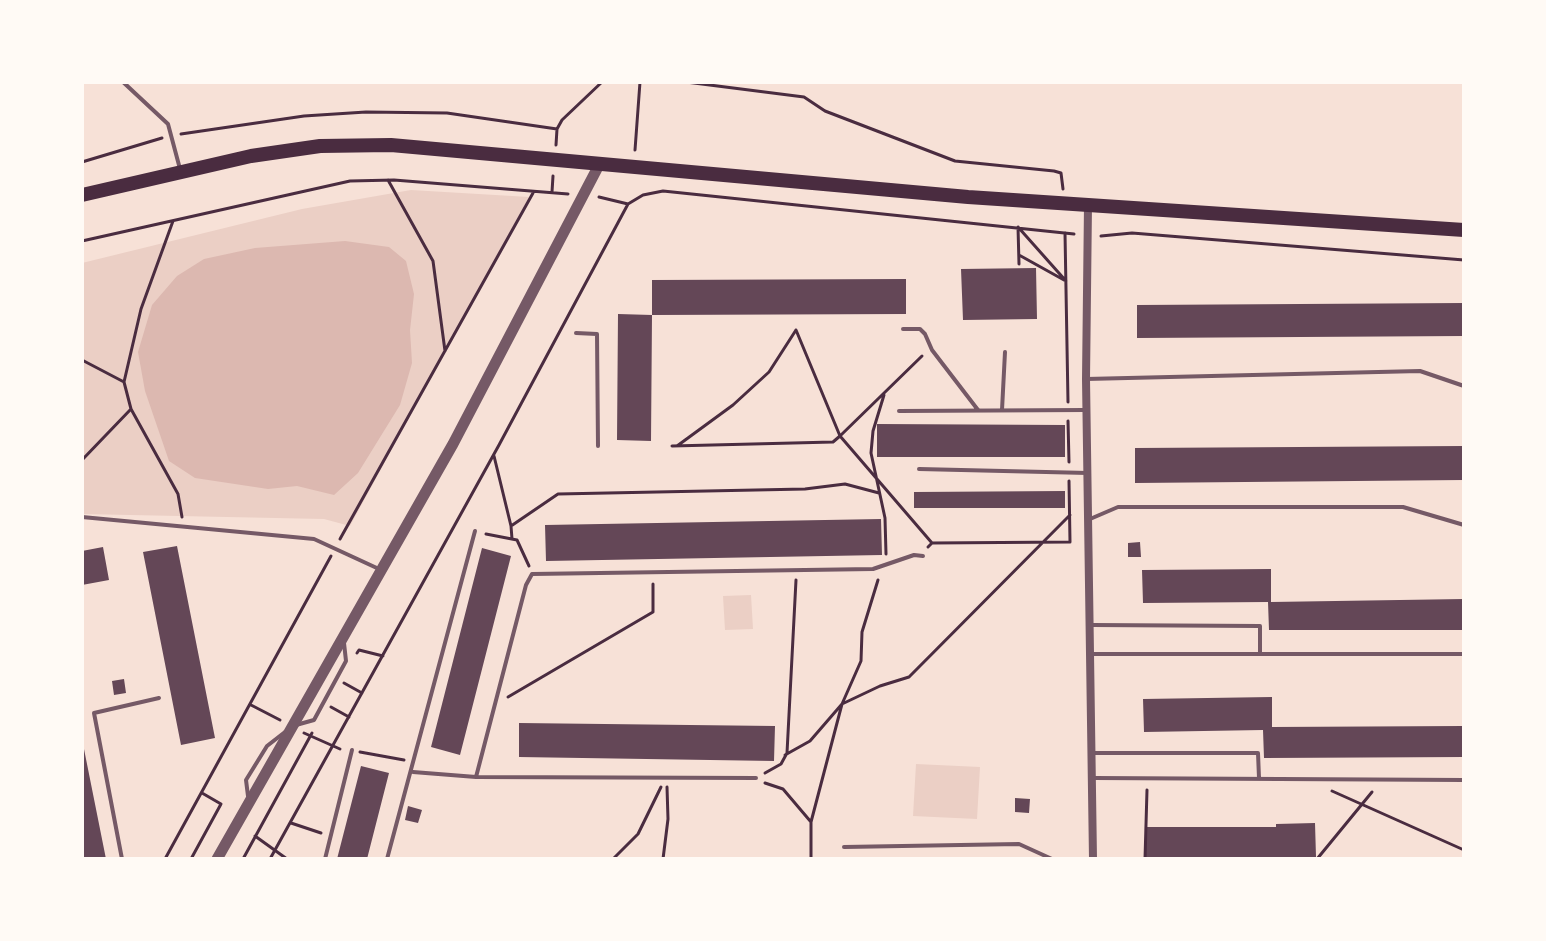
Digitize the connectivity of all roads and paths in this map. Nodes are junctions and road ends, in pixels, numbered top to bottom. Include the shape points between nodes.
1 (123, 82) edge
2 (602, 82) edge
3 (640, 82) edge
4 (686, 82) edge
5 (172, 136) junction
6 (82, 162) edge
7 (599, 165) junction
8 (635, 168) junction
9 (180, 171) junction
10 (388, 180) junction
11 (533, 193) junction
12 (82, 195) edge
13 (584, 196) junction
14 (628, 204) junction
15 (1062, 204) junction
16 (1088, 205) junction
17 (173, 220) junction
18 (1018, 227) junction
19 (1464, 230) edge
20 (1065, 233) junction
21 (1087, 234) junction
22 (82, 241) edge
23 (1019, 255) junction
24 (1464, 260) edge
25 (1019, 264) dead end
26 (1066, 281) junction
27 (903, 329) dead end
28 (576, 333) dead end
29 (932, 350) junction
30 (445, 351) junction
31 (1005, 352) dead end
32 (82, 360) edge
33 (1086, 379) junction
34 (124, 382) junction
35 (1464, 386) edge
36 (884, 395) junction
37 (131, 409) junction
38 (1087, 409) junction
39 (978, 410) junction
40 (1002, 410) junction
41 (1068, 410) junction
42 (899, 411) dead end
43 (840, 436) junction
44 (598, 446) dead end
45 (494, 456) junction
46 (82, 460) edge
47 (919, 469) dead end
48 (1069, 472) junction
49 (1090, 473) junction
50 (877, 480) junction
51 (879, 493) junction
52 (1070, 515) junction
53 (82, 517) edge
54 (1090, 519) junction
55 (1464, 525) edge
56 (511, 526) junction
57 (455, 527) junction
58 (184, 528) junction
59 (475, 531) junction
60 (512, 539) junction
61 (1090, 541) junction
62 (1043, 542) junction
63 (1070, 542) junction
64 (932, 543) junction
65 (335, 547) junction
66 (923, 556) joint
67 (883, 566) junction
68 (381, 570) junction
69 (796, 571) junction
70 (653, 572) junction
71 (532, 574) junction
72 (1092, 625) junction
73 (1092, 654) junction
74 (1260, 654) junction
75 (1464, 654) edge
76 (383, 656) junction
77 (353, 660) dead end
78 (347, 671) dead end
79 (363, 693) junction
80 (159, 698) dead end
81 (842, 704) junction
82 (495, 706) junction
83 (322, 716) dead end
84 (349, 717) junction
85 (316, 726) dead end
86 (332, 748) junction
87 (352, 750) junction
88 (1094, 753) junction
89 (785, 755) junction
90 (415, 762) junction
91 (413, 772) junction
92 (666, 776) junction
93 (476, 777) junction
94 (756, 778) junction
95 (1094, 778) junction
96 (1147, 778) junction
97 (1259, 778) junction
98 (1307, 778) junction
99 (1382, 779) junction
100 (1464, 780) edge
101 (202, 793) junction
102 (1361, 806) junction
103 (811, 822) junction
104 (291, 823) junction
105 (255, 836) junction
106 (330, 836) junction
107 (844, 847) dead end
108 (1464, 850) edge
109 (275, 851) junction
110 (122, 859) edge
111 (165, 859) edge
112 (191, 859) edge
113 (217, 859) edge
114 (243, 859) edge
115 (270, 859) edge
116 (287, 859) edge
117 (325, 859) edge
118 (387, 859) edge
119 (613, 859) edge
120 (663, 859) edge
121 (811, 859) edge
122 (1052, 859) edge
123 (1093, 859) edge
124 (1145, 859) edge
125 (1317, 859) edge

1 - 5 lane via 168,124
2 - 5 path via 557,129 447,113 366,112
3 - 8 path
4 - 15 path via 804,97 825,111 955,161 1061,173
5 - 6 path
5 - 9 lane
7 - 8 highway
7 - 9 highway via 391,145 251,156
7 - 13 street
8 - 15 highway
9 - 12 highway
10 - 11 path
10 - 17 path via 303,189
10 - 30 path via 433,261
11 - 13 path
11 - 30 path
13 - 14 path
13 - 68 street
14 - 18 path via 663,191
14 - 45 path
15 - 16 highway
16 - 19 highway
16 - 21 street
17 - 22 path
17 - 34 path via 141,309
18 - 20 path
18 - 23 path
18 - 26 path
20 - 21 path
20 - 26 path
21 - 24 path via 1132,233
21 - 33 street
23 - 25 path
23 - 26 path
26 - 41 path
27 - 29 lane via 920,329
28 - 44 lane via 597,334
29 - 36 path
29 - 39 lane
30 - 65 path
31 - 40 lane
32 - 34 path
33 - 35 lane via 1420,371
33 - 38 street
34 - 37 path
36 - 43 path
36 - 50 path via 871,453
37 - 46 path
37 - 58 path via 178,494
38 - 41 lane
38 - 49 street
39 - 40 lane
39 - 42 lane
40 - 41 lane
41 - 48 path
43 - 43 path via 833,442 674,446 769,372 796,330
43 - 50 path
45 - 56 path
45 - 57 path
47 - 48 lane
48 - 49 lane
48 - 52 path
49 - 54 street
50 - 51 path
50 - 64 path
51 - 56 path via 845,484 558,494
51 - 67 path via 888,546
52 - 62 path
52 - 63 path
53 - 58 lane
54 - 55 lane via 1118,507 1403,507
54 - 61 street
56 - 60 path
57 - 59 path
57 - 76 path
58 - 65 lane via 314,539
59 - 60 path
59 - 90 lane
60 - 71 path
61 - 63 path
61 - 72 street
62 - 63 path
62 - 64 path
62 - 81 path via 909,677
64 - 66 path
65 - 68 lane
65 - 101 path
66 - 67 lane
67 - 69 lane
67 - 81 path via 862,632 861,661
68 - 113 street
69 - 70 lane
69 - 89 path
70 - 71 lane
70 - 82 path via 653,612
71 - 82 lane
72 - 73 street
72 - 74 lane via 1260,626
73 - 74 lane
73 - 88 street
74 - 75 lane
76 - 77 path via 359,650
76 - 79 path
78 - 79 path via 341,681
79 - 84 path
80 - 110 lane via 94,713
81 - 89 path via 810,741
81 - 103 path
82 - 93 lane
83 - 84 path via 328,705
84 - 86 path
85 - 105 path
86 - 87 path
86 - 104 path
87 - 90 path
87 - 106 lane
88 - 95 street
88 - 97 lane via 1258,753
89 - 94 path via 781,764
90 - 91 lane
91 - 93 lane
91 - 118 lane
92 - 93 lane
92 - 94 lane
92 - 119 path via 638,834
92 - 120 path
94 - 103 path via 783,789
95 - 96 lane
95 - 123 street
96 - 97 lane
96 - 124 path
97 - 98 lane
98 - 99 lane
98 - 102 path
99 - 100 lane
99 - 102 path
101 - 111 path
101 - 112 path via 221,804
102 - 108 path
102 - 125 path
103 - 121 path
104 - 106 path
104 - 109 path
105 - 109 path
105 - 114 path
106 - 117 lane
107 - 122 lane via 1019,844
109 - 115 path
109 - 116 path

